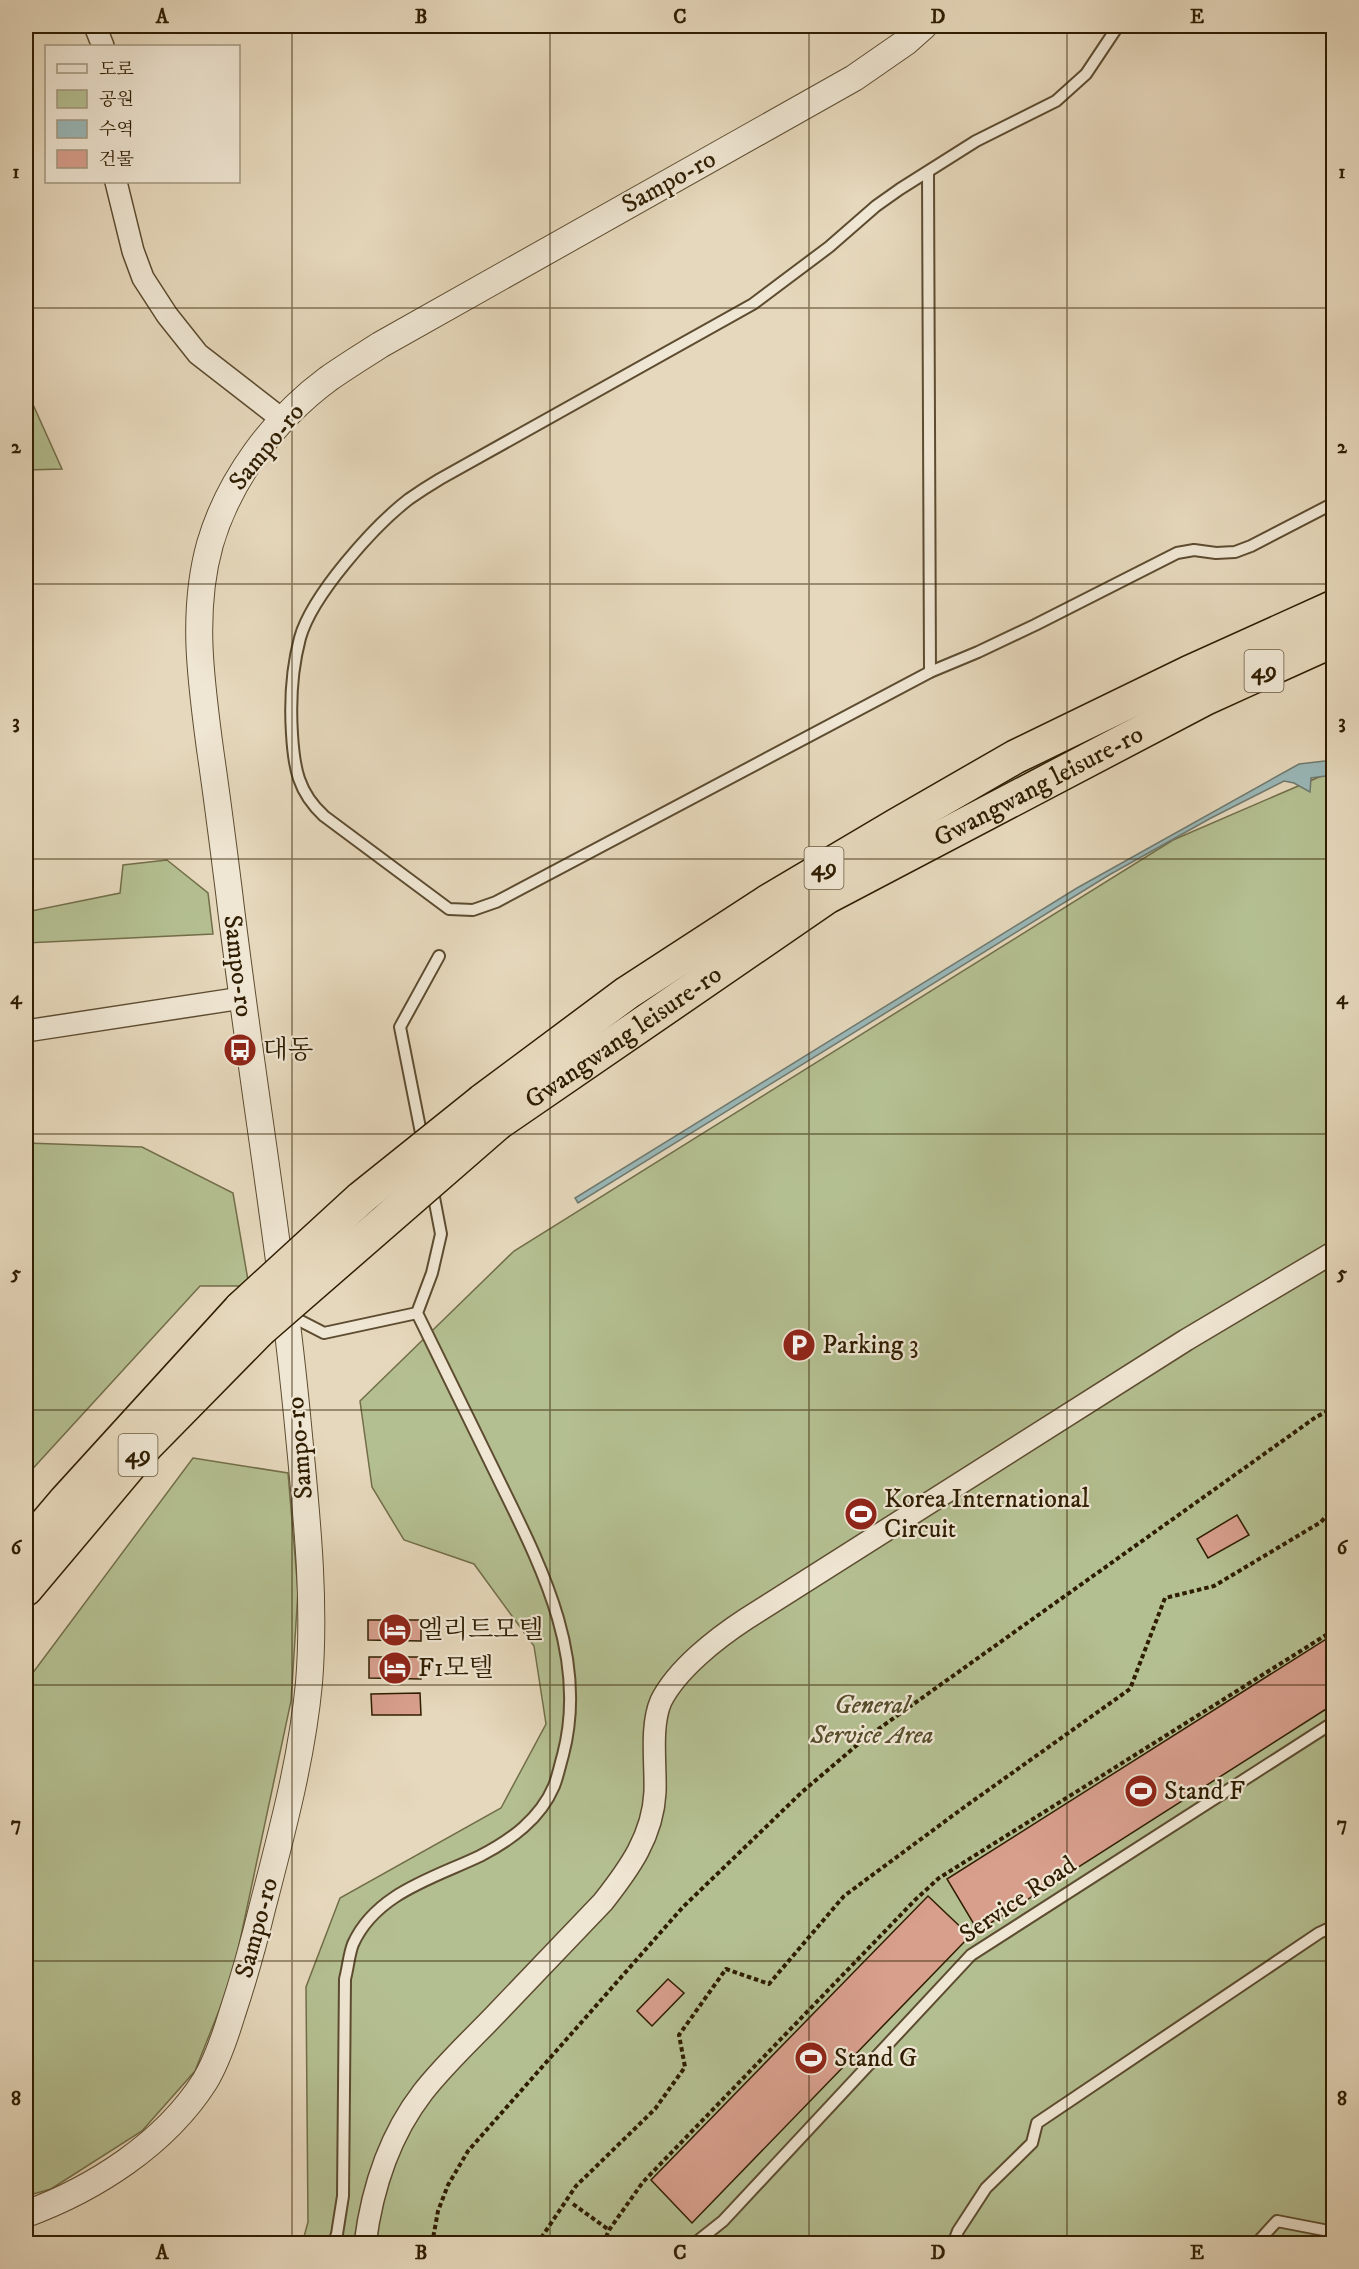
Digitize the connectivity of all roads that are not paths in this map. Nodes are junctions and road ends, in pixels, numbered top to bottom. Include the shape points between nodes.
1 (95, 26) edge
2 (924, 26) edge
3 (1118, 26) edge
4 (103, 45) edge
5 (928, 172) junction
6 (116, 183) edge
7 (283, 420) junction
8 (1334, 503) edge
9 (1324, 628) edge
10 (930, 672) junction
11 (439, 956) dead end
12 (242, 998) junction
13 (26, 1031) edge
14 (1334, 1252) edge
15 (1334, 1262) edge
16 (1293, 1276) junction
17 (417, 1313) junction
18 (287, 1314) junction
19 (250, 1319) junction
20 (26, 1547) edge
21 (26, 1589) edge
22 (1334, 1722) edge
23 (1334, 1926) edge
24 (26, 2214) edge
25 (1334, 2232) edge
26 (333, 2244) edge
27 (365, 2244) edge
28 (694, 2244) edge
29 (953, 2244) edge
30 (1256, 2244) edge

1 - 4 street
2 - 7 street, Sampo-ro via 854,78 380,345 326,381
3 - 5 lane via 1086,74 1056,101 976,141
5 - 10 lane
5 - 10 lane via 876,206 753,304 409,499 330,582 312,610 300,637 295,670 291,718 294,756 301,787 324,816 449,909 473,910 496,902
6 - 7 street via 143,278 167,315 198,354
7 - 12 street, Sampo-ro via 224,502 209,548 199,602 199,662
8 - 10 lane via 1235,552 1177,553
9 - 19 highway, Gwangwang leisure-ro / 49, bridge via 1197,685 1015,758 767,902 627,993 490,1112 361,1198
11 - 17 lane via 400,1028 441,1233
12 - 13 street
12 - 18 street, Sampo-ro
14 - 16 street
15 - 16 street
16 - 27 street via 747,1619 708,1647 673,1683 660,1703 653,1817 638,1854 603,1902 424,2091 388,2152 376,2185
17 - 18 lane via 324,1334
17 - 26 lane via 538,1562 555,1605 567,1654 571,1695 568,1734 554,1786 533,1819 505,1843 398,1894 372,1914 353,1944 345,1979 343,2196
18 - 24 street, Sampo-ro via 311,1593 309,1680 300,1756 248,1965 224,2040 207,2077 181,2113 163,2133 108,2173 51,2205
19 - 20 highway, Gwangwang leisure-ro / 49 via 66,1500
19 - 21 highway, Gwangwang leisure-ro / 49
22 - 28 lane, Service Road via 971,1955 723,2221
23 - 29 lane via 1037,2123 1032,2143 986,2188
25 - 30 lane via 1277,2221

